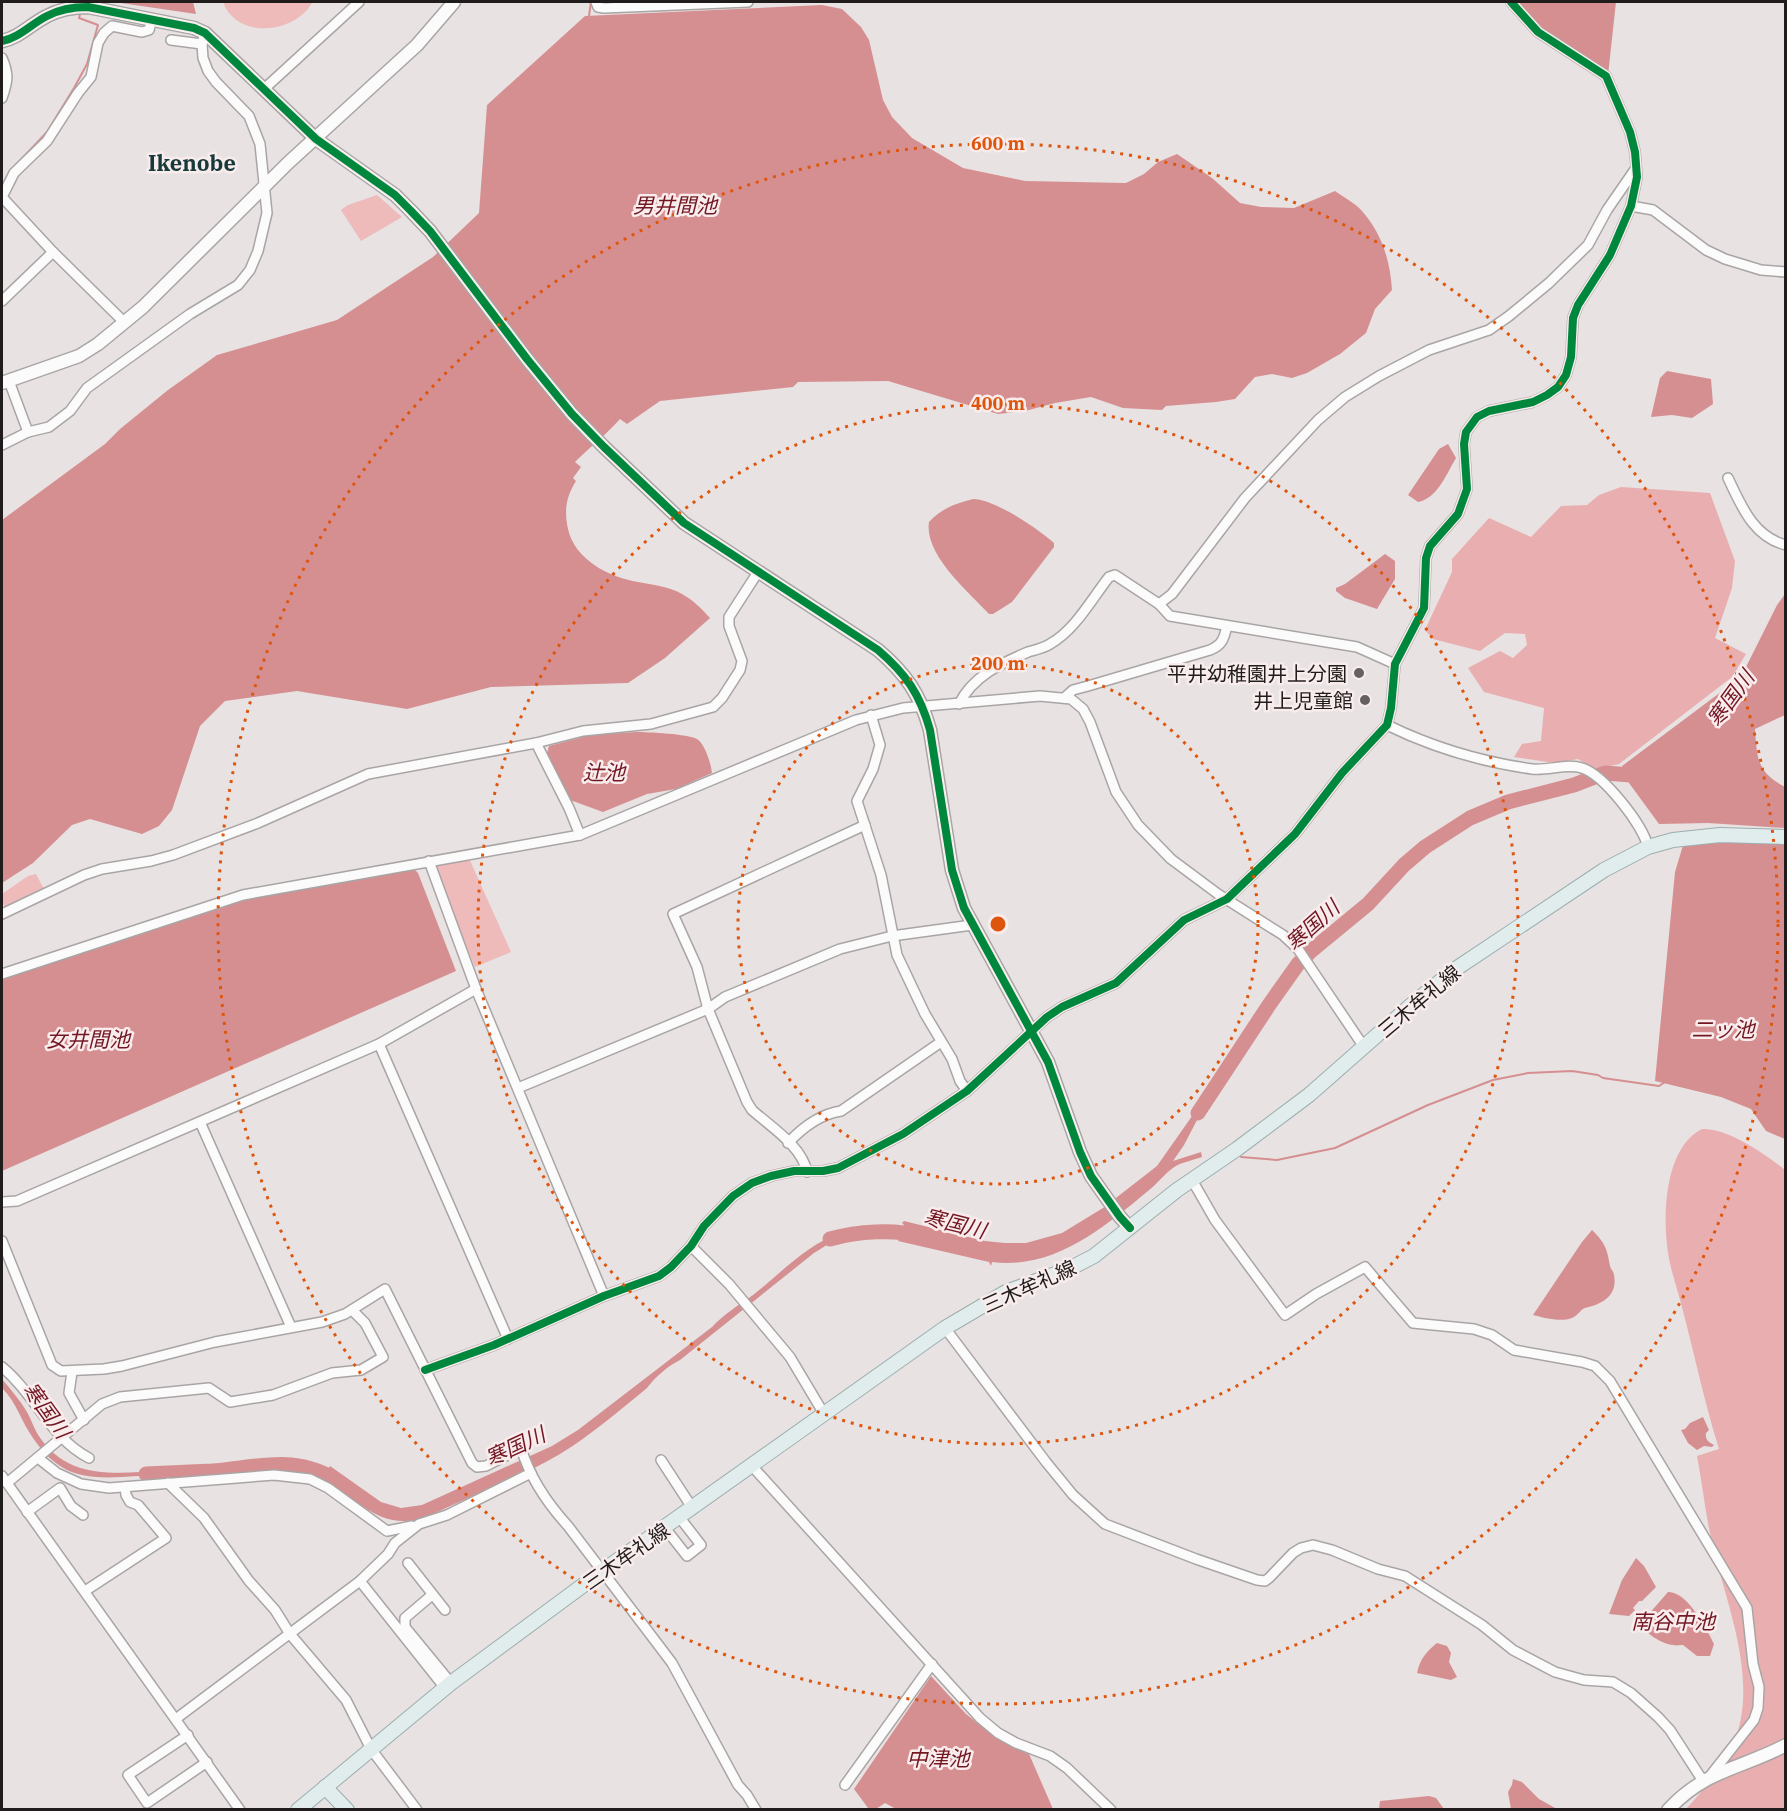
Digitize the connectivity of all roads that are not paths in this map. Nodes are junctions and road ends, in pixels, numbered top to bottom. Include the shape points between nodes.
1 (358, 2) edge
2 (454, 2) edge
3 (596, 2) edge
4 (748, 2) edge
5 (1511, 2) edge
6 (693, 3) edge
7 (152, 19) junction
8 (203, 38) junction
9 (171, 40) dead end
10 (2, 41) edge
11 (2, 58) edge
12 (264, 89) junction
13 (2, 98) edge
14 (316, 139) junction
15 (1636, 168) junction
16 (264, 188) junction
17 (2, 197) edge
18 (1631, 206) junction
19 (53, 252) junction
20 (1785, 272) edge
21 (2, 301) edge
22 (125, 323) junction
23 (5, 382) edge
24 (28, 432) junction
25 (2, 445) edge
26 (1728, 478) dead end
27 (1785, 545) edge
28 (758, 572) junction
29 (1159, 604) junction
30 (1227, 626) junction
31 (1395, 664) junction
32 (1064, 698) junction
33 (959, 704) junction
34 (924, 708) junction
35 (871, 716) junction
36 (1387, 725) junction
37 (536, 743) junction
38 (865, 825) junction
39 (580, 835) junction
40 (1785, 837) edge
41 (1653, 846) junction
42 (429, 861) junction
43 (1227, 899) junction
44 (2, 914) edge
45 (972, 925) junction
46 (892, 936) junction
47 (2, 974) edge
48 (476, 988) junction
49 (708, 1009) junction
50 (1032, 1031) junction
51 (941, 1042) junction
52 (379, 1044) junction
53 (1364, 1047) junction
54 (518, 1088) junction
55 (967, 1091) junction
56 (200, 1122) junction
57 (788, 1143) junction
58 (807, 1172) junction
59 (1192, 1180) junction
60 (2, 1202) edge
61 (1130, 1228) junction
62 (2, 1241) edge
63 (692, 1246) junction
64 (604, 1296) junction
65 (352, 1310) junction
66 (291, 1327) junction
67 (945, 1328) junction
68 (508, 1339) junction
69 (2, 1367) edge
70 (425, 1370) junction
71 (72, 1372) junction
72 (824, 1414) junction
73 (84, 1420) junction
74 (60, 1440) junction
75 (40, 1457) junction
76 (89, 1458) dead end
77 (661, 1460) dead end
78 (752, 1466) junction
79 (531, 1473) junction
80 (4, 1479) edge
81 (168, 1483) junction
82 (125, 1487) junction
83 (693, 1509) junction
84 (27, 1512) junction
85 (82, 1515) dead end
86 (680, 1518) junction
87 (419, 1524) junction
88 (665, 1528) junction
89 (408, 1563) dead end
90 (601, 1572) junction
91 (360, 1581) junction
92 (85, 1591) junction
93 (432, 1595) junction
94 (445, 1610) dead end
95 (290, 1634) junction
96 (932, 1664) junction
97 (448, 1686) junction
98 (177, 1718) junction
99 (188, 1735) junction
100 (1785, 1744) edge
101 (371, 1749) junction
102 (207, 1762) junction
103 (1706, 1779) junction
104 (845, 1785) dead end
105 (326, 1787) junction
106 (240, 1809) edge
107 (298, 1809) edge
108 (347, 1809) edge
109 (417, 1809) edge
110 (756, 1809) edge
111 (1111, 1809) edge
112 (1668, 1809) edge

1 - 12 street
2 - 14 street via 417,45
3 - 6 street via 598,8
4 - 6 street
5 - 15 street via 1538,32 1606,76 1630,132
7 - 8 street via 194,28
7 - 10 street via 82,7 66,8
7 - 17 street via 149,30 112,26 104,33 91,77 47,141 14,173
8 - 9 street
8 - 12 street
8 - 16 street via 208,71 249,116 256,132
11 - 13 street via 8,83
12 - 14 street
14 - 16 street
14 - 28 street via 395,195 430,231 546,383 603,447 684,523
15 - 18 street
15 - 29 street via 1588,245 1509,316 1489,330 1429,350 1379,376 1318,420 1245,498 1172,594
16 - 22 street
16 - 24 street via 265,229 250,270 238,285 190,314 87,388 70,411 49,427
17 - 19 street
18 - 20 street via 1653,210 1706,250 1725,259 1761,270
18 - 31 street via 1610,255 1578,305 1573,318 1571,357 1558,387 1533,402 1489,411 1477,417 1466,432 1464,502 1430,546 1424,608
19 - 21 street
19 - 22 street
22 - 23 street via 80,356
23 - 24 street
24 - 25 street
26 - 27 street via 1747,517 1761,532
28 - 34 street via 878,650 904,675
28 - 37 street via 729,617 742,662 740,670 713,707 651,724 583,730
29 - 30 street via 1170,616
29 - 33 street via 1115,575 1108,577 1059,638 992,668 966,690
30 - 31 street via 1357,647
30 - 32 street via 1225,639 1210,651 1074,690
31 - 36 street
32 - 33 street via 1040,696
32 - 43 street via 1083,709 1116,792 1138,825 1171,859
33 - 34 street
34 - 35 street via 903,708
34 - 45 street via 952,870
35 - 38 street via 880,745 873,770 857,801
35 - 39 street
36 - 41 street via 1479,758 1540,770 1572,766 1590,771 1631,814
36 - 43 street via 1342,773 1295,834
37 - 39 street
37 - 44 street via 369,774 173,855 84,875
38 - 46 street via 881,875
38 - 49 street via 673,914 697,967
39 - 42 street
40 - 41 main road, 三木牟礼線 via 1720,835
41 - 53 main road, 三木牟礼線 via 1604,870 1454,970
42 - 47 street via 243,896
42 - 48 street
43 - 50 street via 1184,920 1116,982 1062,1007
43 - 53 street via 1298,949
45 - 46 street
45 - 50 street
46 - 49 street via 840,949 725,997
46 - 51 street via 897,955
48 - 52 street
48 - 54 street
49 - 54 street
49 - 57 street via 747,1102
50 - 55 street
50 - 61 street via 1058,1085 1091,1176
51 - 55 street
51 - 57 street via 842,1111 799,1131
52 - 56 street
52 - 68 street
53 - 59 main road, 三木牟礼線 via 1309,1095
54 - 64 street
55 - 58 street via 863,1156 838,1168
56 - 60 street via 17,1201
56 - 66 street
57 - 58 street via 805,1160
58 - 63 street via 794,1171 752,1183 711,1219
59 - 61 main road, 三木牟礼線
59 - 103 street via 1215,1220 1285,1315 1365,1266 1413,1323 1473,1329 1492,1335 1514,1350 1594,1366 1610,1381 1747,1608 1759,1687 1758,1708 1754,1720
61 - 67 main road, 三木牟礼線 via 1094,1256 1006,1292
62 - 71 street via 52,1365
63 - 64 street via 659,1276
63 - 72 street via 794,1363
64 - 68 street
65 - 66 street via 335,1318
65 - 70 street via 385,1289
65 - 73 street via 365,1323 383,1357 361,1370 332,1373 273,1395 230,1402 209,1388 120,1397 102,1404
66 - 71 street via 122,1366
67 - 72 main road, 三木牟礼線
67 - 103 street via 1046,1462 1073,1495 1105,1524 1257,1580 1265,1581 1293,1553 1313,1545 1405,1576 1482,1625 1513,1650 1555,1672 1584,1680 1614,1682 1631,1693 1670,1730
68 - 70 street
69 - 74 street via 14,1377
70 - 79 street via 477,1467 521,1448
71 - 73 street via 69,1393
72 - 78 main road, 三木牟礼線
73 - 74 street
74 - 75 street
74 - 76 street
75 - 80 street
75 - 82 street via 57,1473 81,1484
77 - 83 street
78 - 83 main road, 三木牟礼線
78 - 96 street
79 - 87 street via 447,1515
79 - 90 street via 549,1505
80 - 84 street
81 - 82 street
81 - 87 street via 273,1475 310,1479 387,1531
81 - 95 street via 204,1518
82 - 92 street via 130,1502 138,1504 166,1538
83 - 86 main road, 三木牟礼線
84 - 85 street via 60,1488
84 - 92 street
86 - 88 main road, 三木牟礼線
86 - 88 street via 701,1545 687,1556
87 - 91 street via 394,1543
88 - 90 main road, 三木牟礼線
89 - 93 street
90 - 97 main road, 三木牟礼線
90 - 110 street via 672,1664 738,1785
91 - 95 street
91 - 97 street
92 - 98 street
93 - 94 street
93 - 97 street via 405,1618 405,1626
95 - 98 street
95 - 101 street via 345,1700
96 - 104 street
96 - 111 street via 989,1726 1016,1743 1050,1756
97 - 101 main road, 三木牟礼線
98 - 99 street
99 - 102 street
99 - 102 street via 128,1775 147,1803
100 - 103 street
101 - 105 main road, 三木牟礼線
101 - 109 street
102 - 106 street
103 - 112 street
105 - 107 main road, 三木牟礼線
105 - 108 main road

